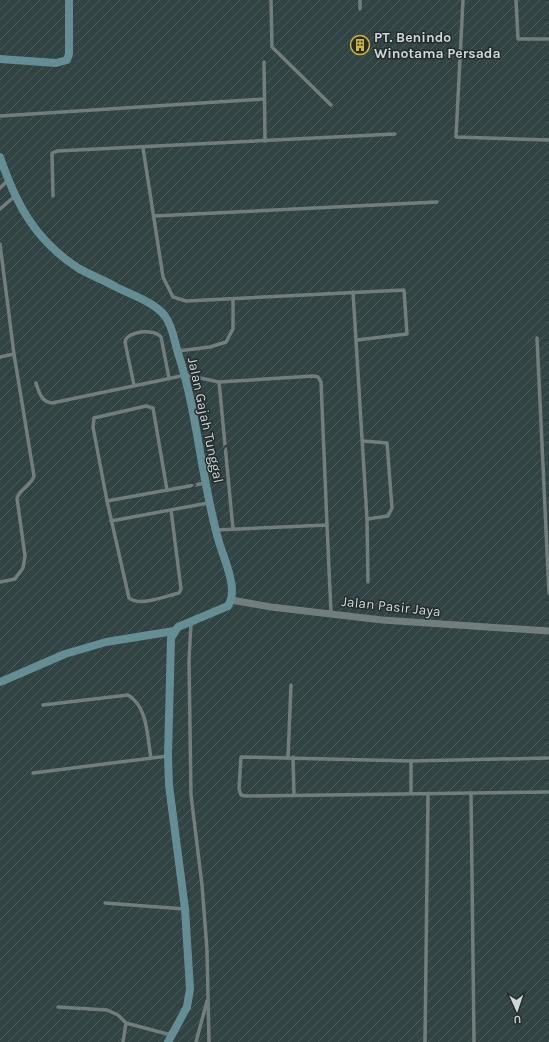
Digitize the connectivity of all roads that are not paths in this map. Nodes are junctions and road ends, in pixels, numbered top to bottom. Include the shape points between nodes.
1 (69, 0) edge
2 (271, 0) edge
3 (360, 0) edge
4 (463, 0) edge
5 (516, 0) edge
6 (360, 9) dead end
7 (549, 39) edge
8 (0, 59) edge
9 (264, 62) dead end
10 (264, 99) junction
11 (331, 105) dead end
12 (0, 116) edge
13 (395, 134) dead end
14 (549, 140) edge
15 (265, 142) junction
16 (143, 148) junction
17 (0, 157) edge
18 (8, 180) junction
19 (0, 188) edge
20 (15, 196) junction
21 (53, 196) dead end
22 (438, 202) dead end
23 (0, 209) edge
24 (154, 216) junction
25 (0, 244) edge
26 (353, 292) junction
27 (232, 299) junction
28 (537, 338) dead end
29 (357, 340) junction
30 (178, 351) junction
31 (14, 354) junction
32 (0, 357) edge
33 (186, 375) junction
34 (169, 378) junction
35 (219, 382) junction
36 (36, 383) dead end
37 (134, 385) junction
38 (363, 441) junction
39 (206, 483) junction
40 (167, 490) junction
41 (107, 501) junction
42 (210, 502) junction
43 (171, 510) junction
44 (367, 518) junction
45 (111, 521) junction
46 (326, 525) junction
47 (233, 529) junction
48 (216, 530) junction
49 (0, 582) edge
50 (368, 582) dead end
51 (549, 593) edge
52 (231, 600) junction
53 (331, 613) junction
54 (191, 623) junction
55 (174, 631) junction
56 (549, 631) edge
57 (0, 682) edge
58 (290, 685) dead end
59 (43, 706) dead end
60 (168, 756) junction
61 (293, 757) junction
62 (151, 758) junction
63 (288, 758) junction
64 (549, 758) edge
65 (411, 760) junction
66 (33, 773) dead end
67 (549, 792) edge
68 (411, 793) junction
69 (471, 793) junction
70 (428, 794) junction
71 (294, 795) junction
72 (105, 903) dead end
73 (185, 909) junction
74 (209, 997) junction
75 (58, 1007) dead end
76 (126, 1023) junction
77 (170, 1039) edge
78 (123, 1042) edge
79 (196, 1042) edge
80 (209, 1042) edge
81 (425, 1042) edge
82 (474, 1042) edge

1 - 8 street via 67,60 56,63
2 - 11 lane via 272,46
3 - 6 lane
4 - 14 lane via 456,137
5 - 7 lane via 518,39
9 - 10 lane
10 - 12 lane
10 - 15 lane
13 - 15 lane
15 - 16 lane
16 - 21 lane via 57,151 52,154
16 - 24 lane
17 - 18 street, Jalan Gajah Tunggal
18 - 19 lane
18 - 20 street, Jalan Gajah Tunggal
20 - 23 lane
20 - 30 street, Jalan Gajah Tunggal via 33,227 56,251 79,268 157,308 171,328
22 - 24 lane
24 - 27 lane via 163,277 172,295 184,300
25 - 31 lane
26 - 27 lane
26 - 29 lane
26 - 29 lane via 402,289 404,292 407,334
27 - 30 lane via 233,329 226,342 221,345
28 - 51 lane
29 - 38 lane
30 - 33 street, Jalan Gajah Tunggal
31 - 32 lane
31 - 49 lane via 34,476 32,482 18,494 17,498 25,556 23,568 15,579
33 - 34 lane
33 - 35 lane
33 - 39 street, Jalan Gajah Tunggal
34 - 37 lane
34 - 37 lane via 158,333 153,331 130,335 125,342
35 - 46 lane via 318,377 321,382
47 -> 35 lane
36 - 37 lane via 42,398 52,403
38 - 44 lane
38 - 44 lane via 387,443 392,508 388,516
40 -> 39 lane
39 - 42 street, Jalan Gajah Tunggal
40 - 41 lane
40 - 41 lane via 153,408 146,406 96,417 93,420
41 - 45 lane
42 - 43 lane
42 - 48 street, Jalan Gajah Tunggal
43 - 45 lane
43 - 45 lane via 181,589 179,593 141,601 129,598
44 - 50 lane
46 - 47 lane
46 - 53 lane
47 - 48 lane
48 - 52 street, Jalan Gajah Tunggal via 231,582
52 - 53 street, Jalan Pasir Jaya
52 - 54 street via 228,606
53 - 56 street, Jalan Pasir Jaya via 382,620
54 - 55 street
54 - 74 lane via 191,795 202,885
55 - 57 street via 106,642 65,654
55 - 60 street via 170,642
58 - 63 lane
59 - 62 lane via 128,695 137,701 142,709
60 - 62 lane
60 - 73 street via 172,811
61 - 63 lane
61 - 65 lane
61 - 71 lane
62 - 66 lane
63 - 71 lane via 241,757 239,789 242,795 246,796
64 - 65 lane
65 - 68 lane
67 - 69 lane
68 - 70 lane
68 - 71 lane
69 - 70 lane
69 - 82 lane
70 - 81 lane
72 - 73 lane
73 - 77 street via 189,1000
74 - 79 lane
74 - 80 lane
75 - 76 lane via 107,1010 118,1015
76 - 77 lane
76 - 78 lane

